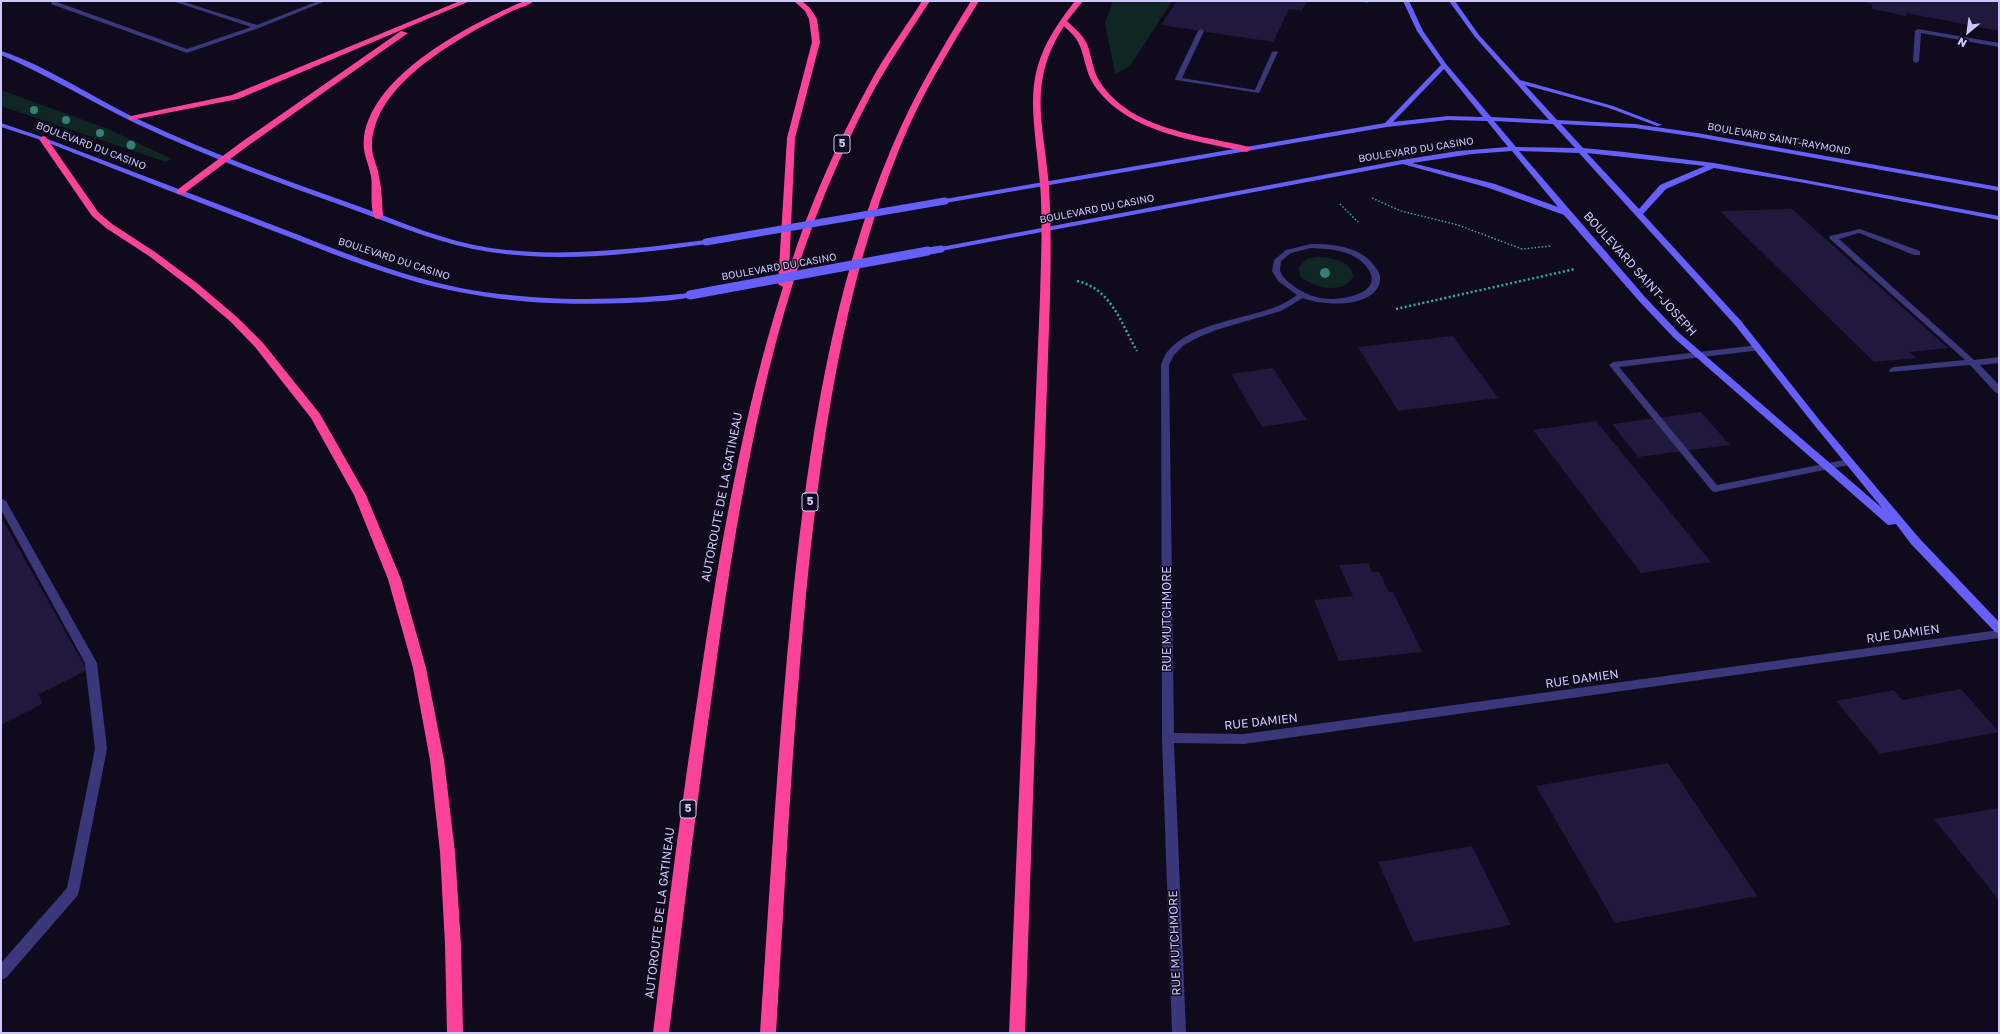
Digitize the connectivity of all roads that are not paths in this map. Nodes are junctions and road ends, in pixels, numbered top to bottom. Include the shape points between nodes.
1 (55, 1) edge
2 (175, 1) edge
3 (323, 1) edge
4 (466, 1) edge
5 (530, 1) edge
6 (798, 1) edge
7 (926, 1) edge
8 (975, 1) edge
9 (1079, 1) edge
10 (1406, 1) edge
11 (1452, 1) edge
12 (427, 18) junction
13 (1063, 21) junction
14 (257, 27) junction
15 (1201, 31) dead end
16 (1999, 45) edge
17 (1275, 52) dead end
18 (1, 53) edge
19 (1916, 61) dead end
20 (1444, 65) junction
21 (1518, 80) junction
22 (132, 118) junction
23 (1487, 118) junction
24 (1553, 121) junction
25 (1, 125) edge
26 (1387, 125) junction
27 (1674, 131) junction
28 (43, 139) junction
29 (1247, 149) junction
30 (1515, 149) junction
31 (1580, 151) junction
32 (224, 159) junction
33 (1402, 162) junction
34 (1714, 165) junction
35 (1044, 184) junction
36 (1999, 189) edge
37 (180, 192) junction
38 (1567, 213) junction
39 (1638, 214) junction
40 (378, 216) junction
41 (1999, 218) edge
42 (1045, 230) junction
43 (1918, 253) dead end
44 (1302, 295) junction
45 (783, 299) junction
46 (1758, 348) junction
47 (1698, 354) junction
48 (1999, 360) edge
49 (1973, 362) junction
50 (1893, 370) dead end
51 (1999, 391) edge
52 (1849, 462) junction
53 (1828, 466) junction
54 (1, 501) edge
55 (1915, 541) junction
56 (1999, 629) edge
57 (1999, 634) edge
58 (1168, 738) junction
59 (1, 973) edge
60 (455, 1033) edge
61 (661, 1033) edge
62 (768, 1033) edge
63 (1017, 1033) edge
64 (1178, 1033) edge

1 - 14 street via 53,3 188,51
2 - 14 street
3 - 14 street
4 - 12 highway
5 - 40 highway via 492,18 438,50 406,75 384,99 375,114 368,143 369,159 375,175
6 - 45 highway via 812,15 817,31 791,138
7 - 45 highway, AUTOROUTE DE LA GATINEAU / 5 via 891,54 850,128 820,193
8 - 62 highway, 5 via 931,73 888,169 868,224 853,277 829,384 815,465 799,602
9 - 13 highway
10 - 20 main road, BOULEVARD SAINT-JOSEPH via 1420,31
11 - 21 main road, BOULEVARD SAINT-JOSEPH via 1477,36
12 - 22 highway via 235,96
12 - 32 highway
13 - 29 highway via 1083,43 1088,64 1097,84 1121,109 1158,127
13 - 35 highway via 1046,50 1038,74 1036,123
15 - 17 street via 1178,80 1257,92
16 - 19 street via 1918,31
18 - 22 main road, BOULEVARD DU CASINO
20 - 23 main road, BOULEVARD SAINT-JOSEPH
20 - 26 main road
21 - 24 main road, BOULEVARD SAINT-JOSEPH
21 - 27 main road via 1611,107
22 - 32 main road, BOULEVARD DU CASINO
23 - 24 main road, BOULEVARD DU CASINO
23 - 26 main road, BOULEVARD DU CASINO via 1448,118
23 - 30 main road, BOULEVARD SAINT-JOSEPH
24 - 27 main road, BOULEVARD SAINT-RAYMOND
24 - 31 main road, BOULEVARD SAINT-JOSEPH
25 - 28 main road, BOULEVARD DU CASINO
26 - 29 main road, BOULEVARD DU CASINO
27 - 36 main road, BOULEVARD SAINT-RAYMOND
28 - 37 main road, BOULEVARD DU CASINO
28 - 60 highway via 96,216 183,276 235,321 280,368 316,416 375,524 405,611 435,753 448,844 453,916
29 - 35 main road, BOULEVARD DU CASINO
30 - 31 main road, BOULEVARD DU CASINO
30 - 33 main road, BOULEVARD DU CASINO via 1467,152
30 - 38 main road, BOULEVARD SAINT-JOSEPH
31 - 34 main road
31 - 39 main road, BOULEVARD SAINT-JOSEPH
32 - 37 highway
32 - 40 main road, BOULEVARD DU CASINO
33 - 38 main road via 1492,186
33 - 42 main road, BOULEVARD DU CASINO
34 - 39 main road via 1663,187
34 - 41 main road
35 - 40 main road, BOULEVARD DU CASINO, bridge via 706,242 609,254 518,253 488,249 447,240
35 - 42 highway
37 - 42 main road, BOULEVARD DU CASINO, bridge via 331,250 423,281 464,291 522,299 579,301 690,295
38 - 47 main road, BOULEVARD SAINT-JOSEPH via 1642,299
39 - 46 main road, BOULEVARD SAINT-JOSEPH
42 - 63 highway via 1040,494
43 - 49 street via 1860,231 1833,238
44 - 44 street via 1328,301 1354,299 1371,290 1376,276 1366,261 1345,250 1320,246 1296,248 1280,258 1276,268 1282,282
44 - 58 street, RUE MUTCHMORE via 1279,309 1192,337 1172,350 1165,360
45 - 61 highway, AUTOROUTE DE LA GATINEAU / 5 via 747,442 720,586 689,802
46 - 47 street
46 - 52 main road, BOULEVARD SAINT-JOSEPH
47 - 53 main road, BOULEVARD SAINT-JOSEPH
47 - 53 street via 1613,365 1716,489
48 - 49 street
49 - 50 street
49 - 51 street
52 - 53 street
52 - 55 main road, BOULEVARD SAINT-JOSEPH
53 - 55 main road, BOULEVARD SAINT-JOSEPH
54 - 59 street via 91,663 101,749 73,891
55 - 56 main road, BOULEVARD SAINT-JOSEPH
57 - 58 street, RUE DAMIEN via 1268,736 1244,739
58 - 64 street, RUE MUTCHMORE

